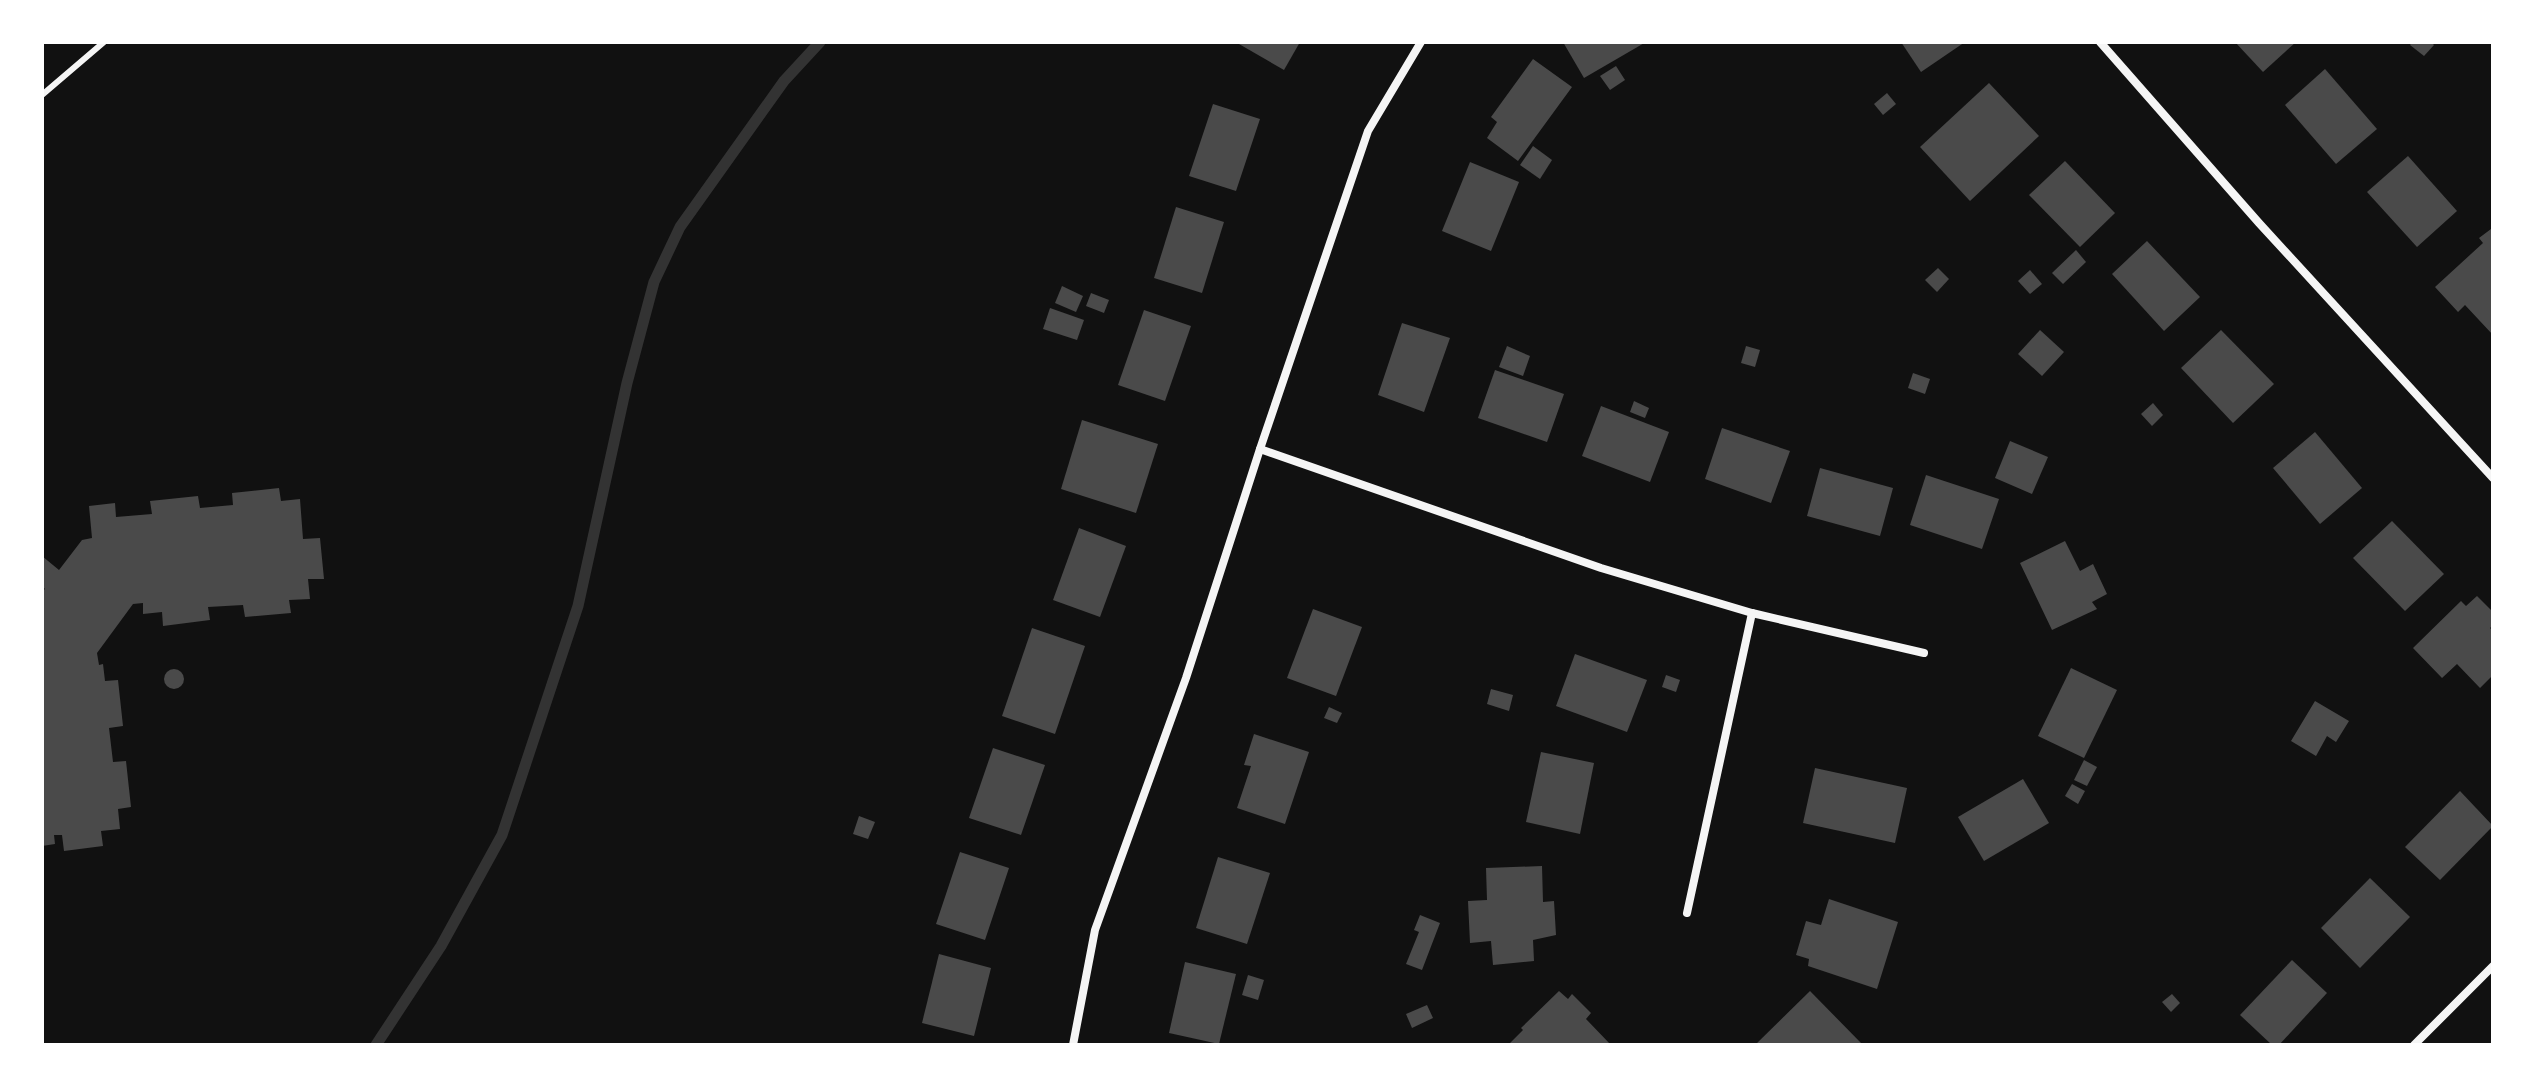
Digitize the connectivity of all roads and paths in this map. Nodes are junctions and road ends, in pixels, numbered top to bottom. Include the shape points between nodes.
1 (104, 42) edge
2 (1421, 42) edge
3 (2100, 42) edge
4 (42, 95) edge
5 (1260, 449) junction
6 (2493, 478) edge
7 (1752, 613) junction
8 (1924, 653) dead end
9 (1687, 913) dead end
10 (2493, 966) edge
11 (1073, 1045) edge
12 (2414, 1045) edge

1 - 4 lane
2 - 5 street via 1368,131
3 - 6 street
5 - 7 street via 1601,568
5 - 11 street via 1186,678 1095,930
7 - 8 street
7 - 9 street
10 - 12 street

